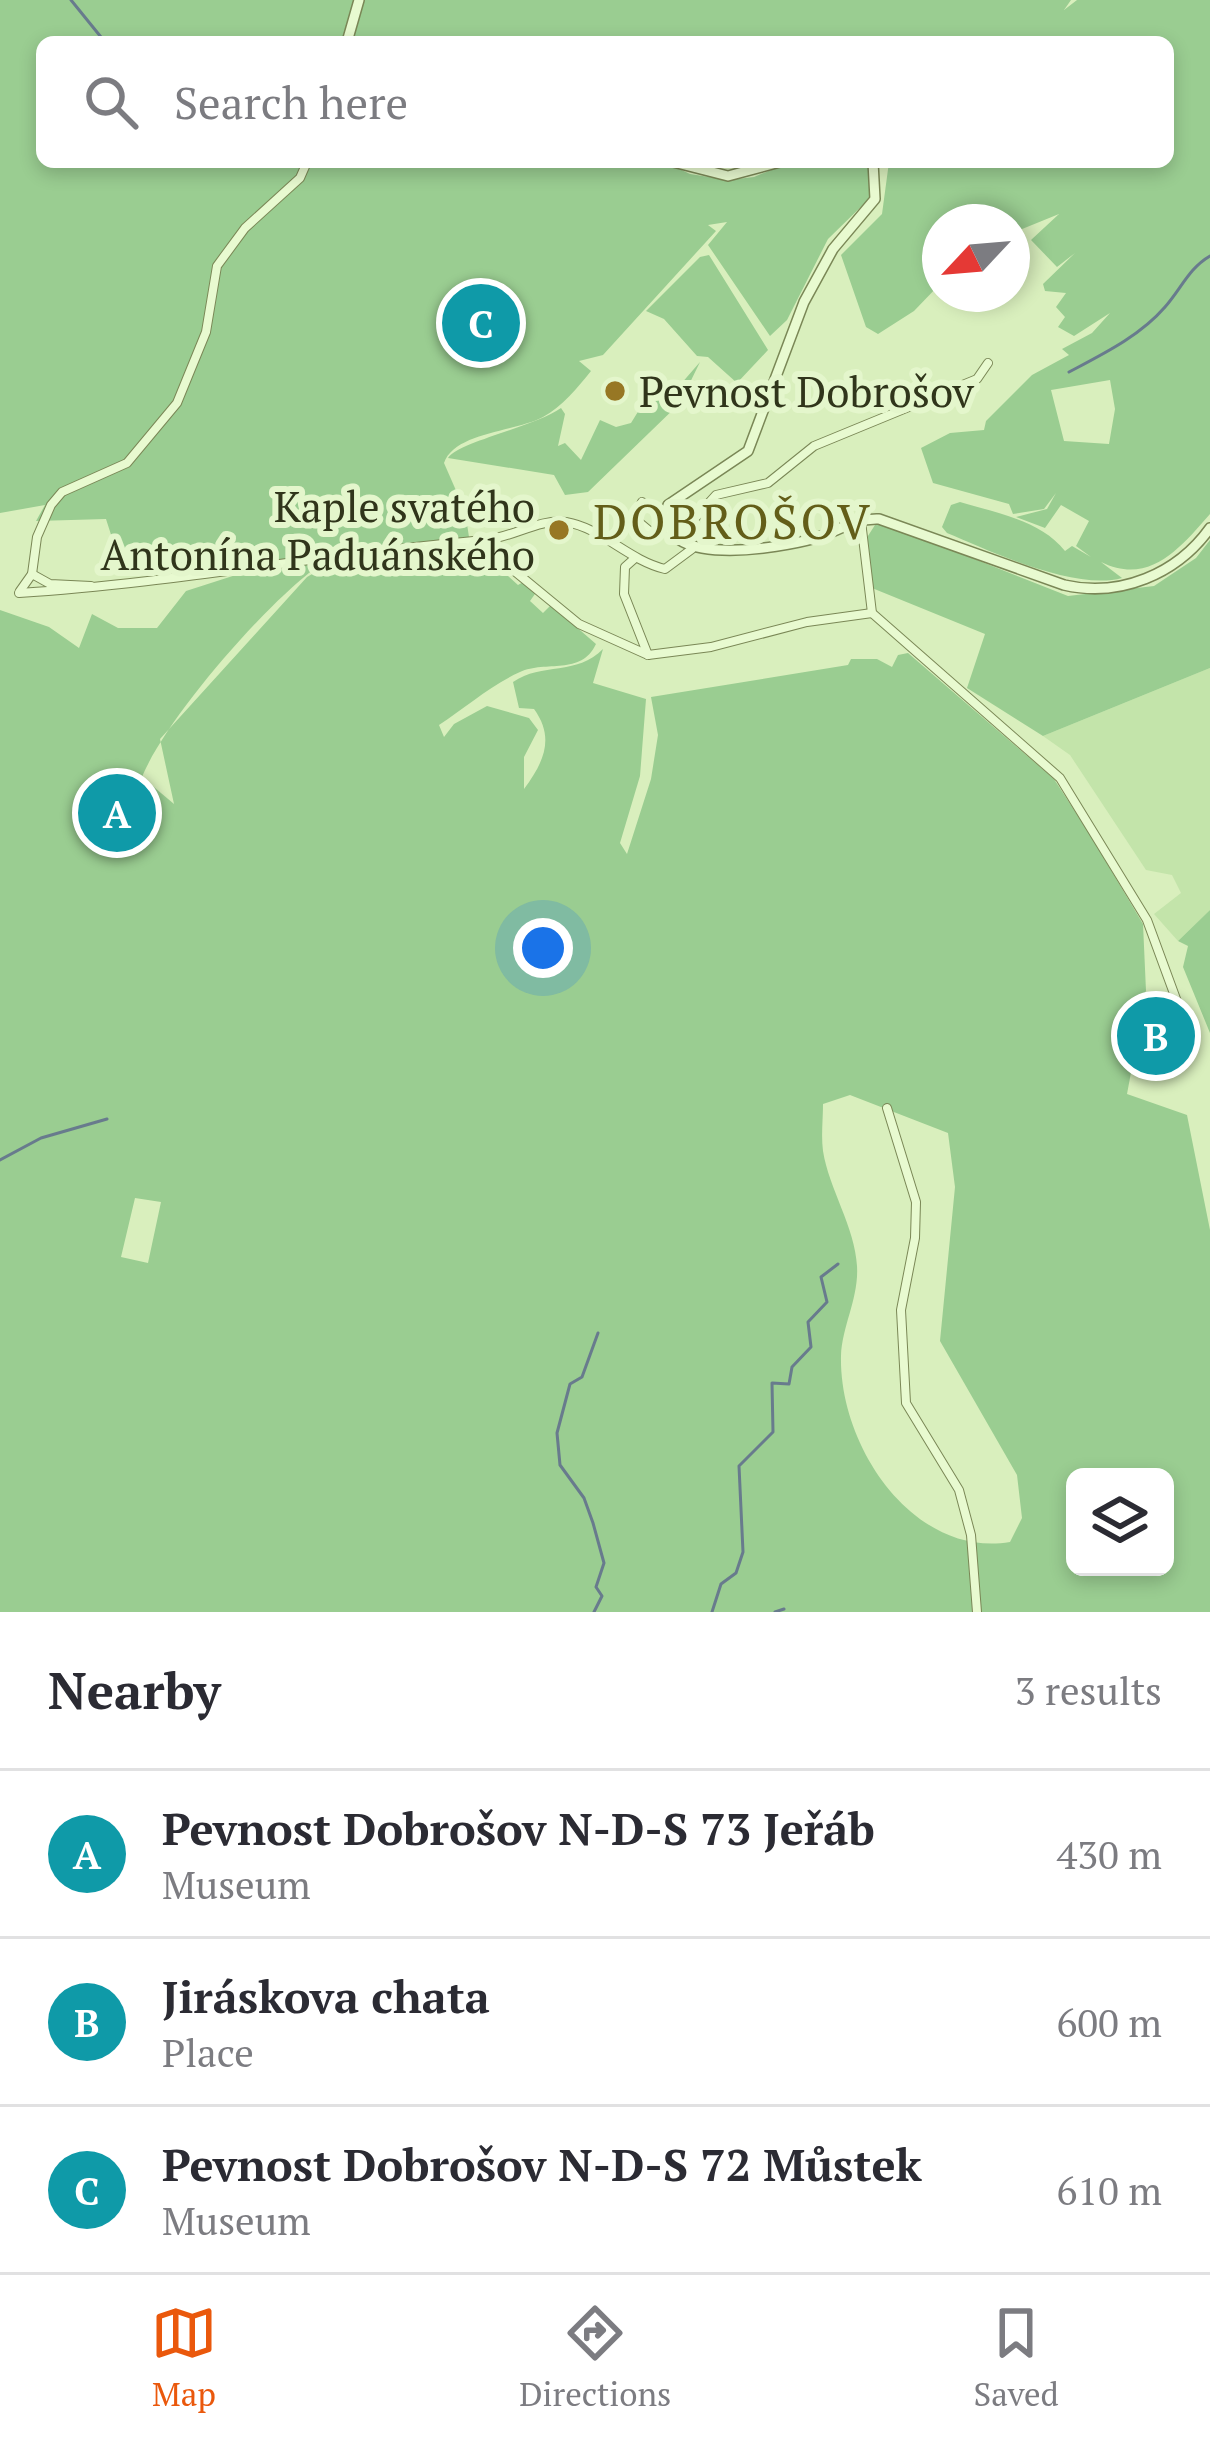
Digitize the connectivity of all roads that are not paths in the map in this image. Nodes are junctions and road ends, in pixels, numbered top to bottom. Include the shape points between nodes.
1 (359, 0) edge
2 (349, 36) edge
3 (304, 168) edge
4 (697, 168) edge
5 (758, 168) edge
6 (873, 168) edge
7 (988, 363) dead end
8 (642, 502) dead end
9 (861, 519) junction
10 (667, 527) junction
11 (1210, 528) edge
12 (676, 540) junction
13 (478, 541) junction
14 (692, 549) junction
15 (620, 550) junction
16 (634, 559) junction
17 (625, 567) junction
18 (32, 574) junction
19 (98, 586) junction
20 (872, 613) junction
21 (648, 655) junction
22 (1183, 1018) dead end
23 (887, 1108) dead end
24 (976, 1612) edge

1 - 2 street
3 - 18 street via 223,255 210,286 206,332 177,403 127,463 62,492 40,525
4 - 5 street via 728,176
6 - 10 street via 874,199 803,302 748,452 671,501
7 - 12 street via 971,382 814,446 780,478 716,495
8 - 10 street via 634,518 640,528
9 - 11 street via 886,520 1089,589 1148,578 1188,554
9 - 14 street via 812,539
9 - 20 street
10 - 12 street
12 - 14 street
13 - 15 street via 558,521
13 - 19 street
13 - 21 street via 579,624
14 - 16 street via 665,569
15 - 16 street
15 - 17 street
16 - 17 street
17 - 21 street via 624,593
18 - 19 street via 50,584
18 - 19 street via 19,592
20 - 21 street
20 - 22 street via 1060,778 1147,920
23 - 24 street via 916,1202 901,1310 905,1402 958,1490 971,1535

